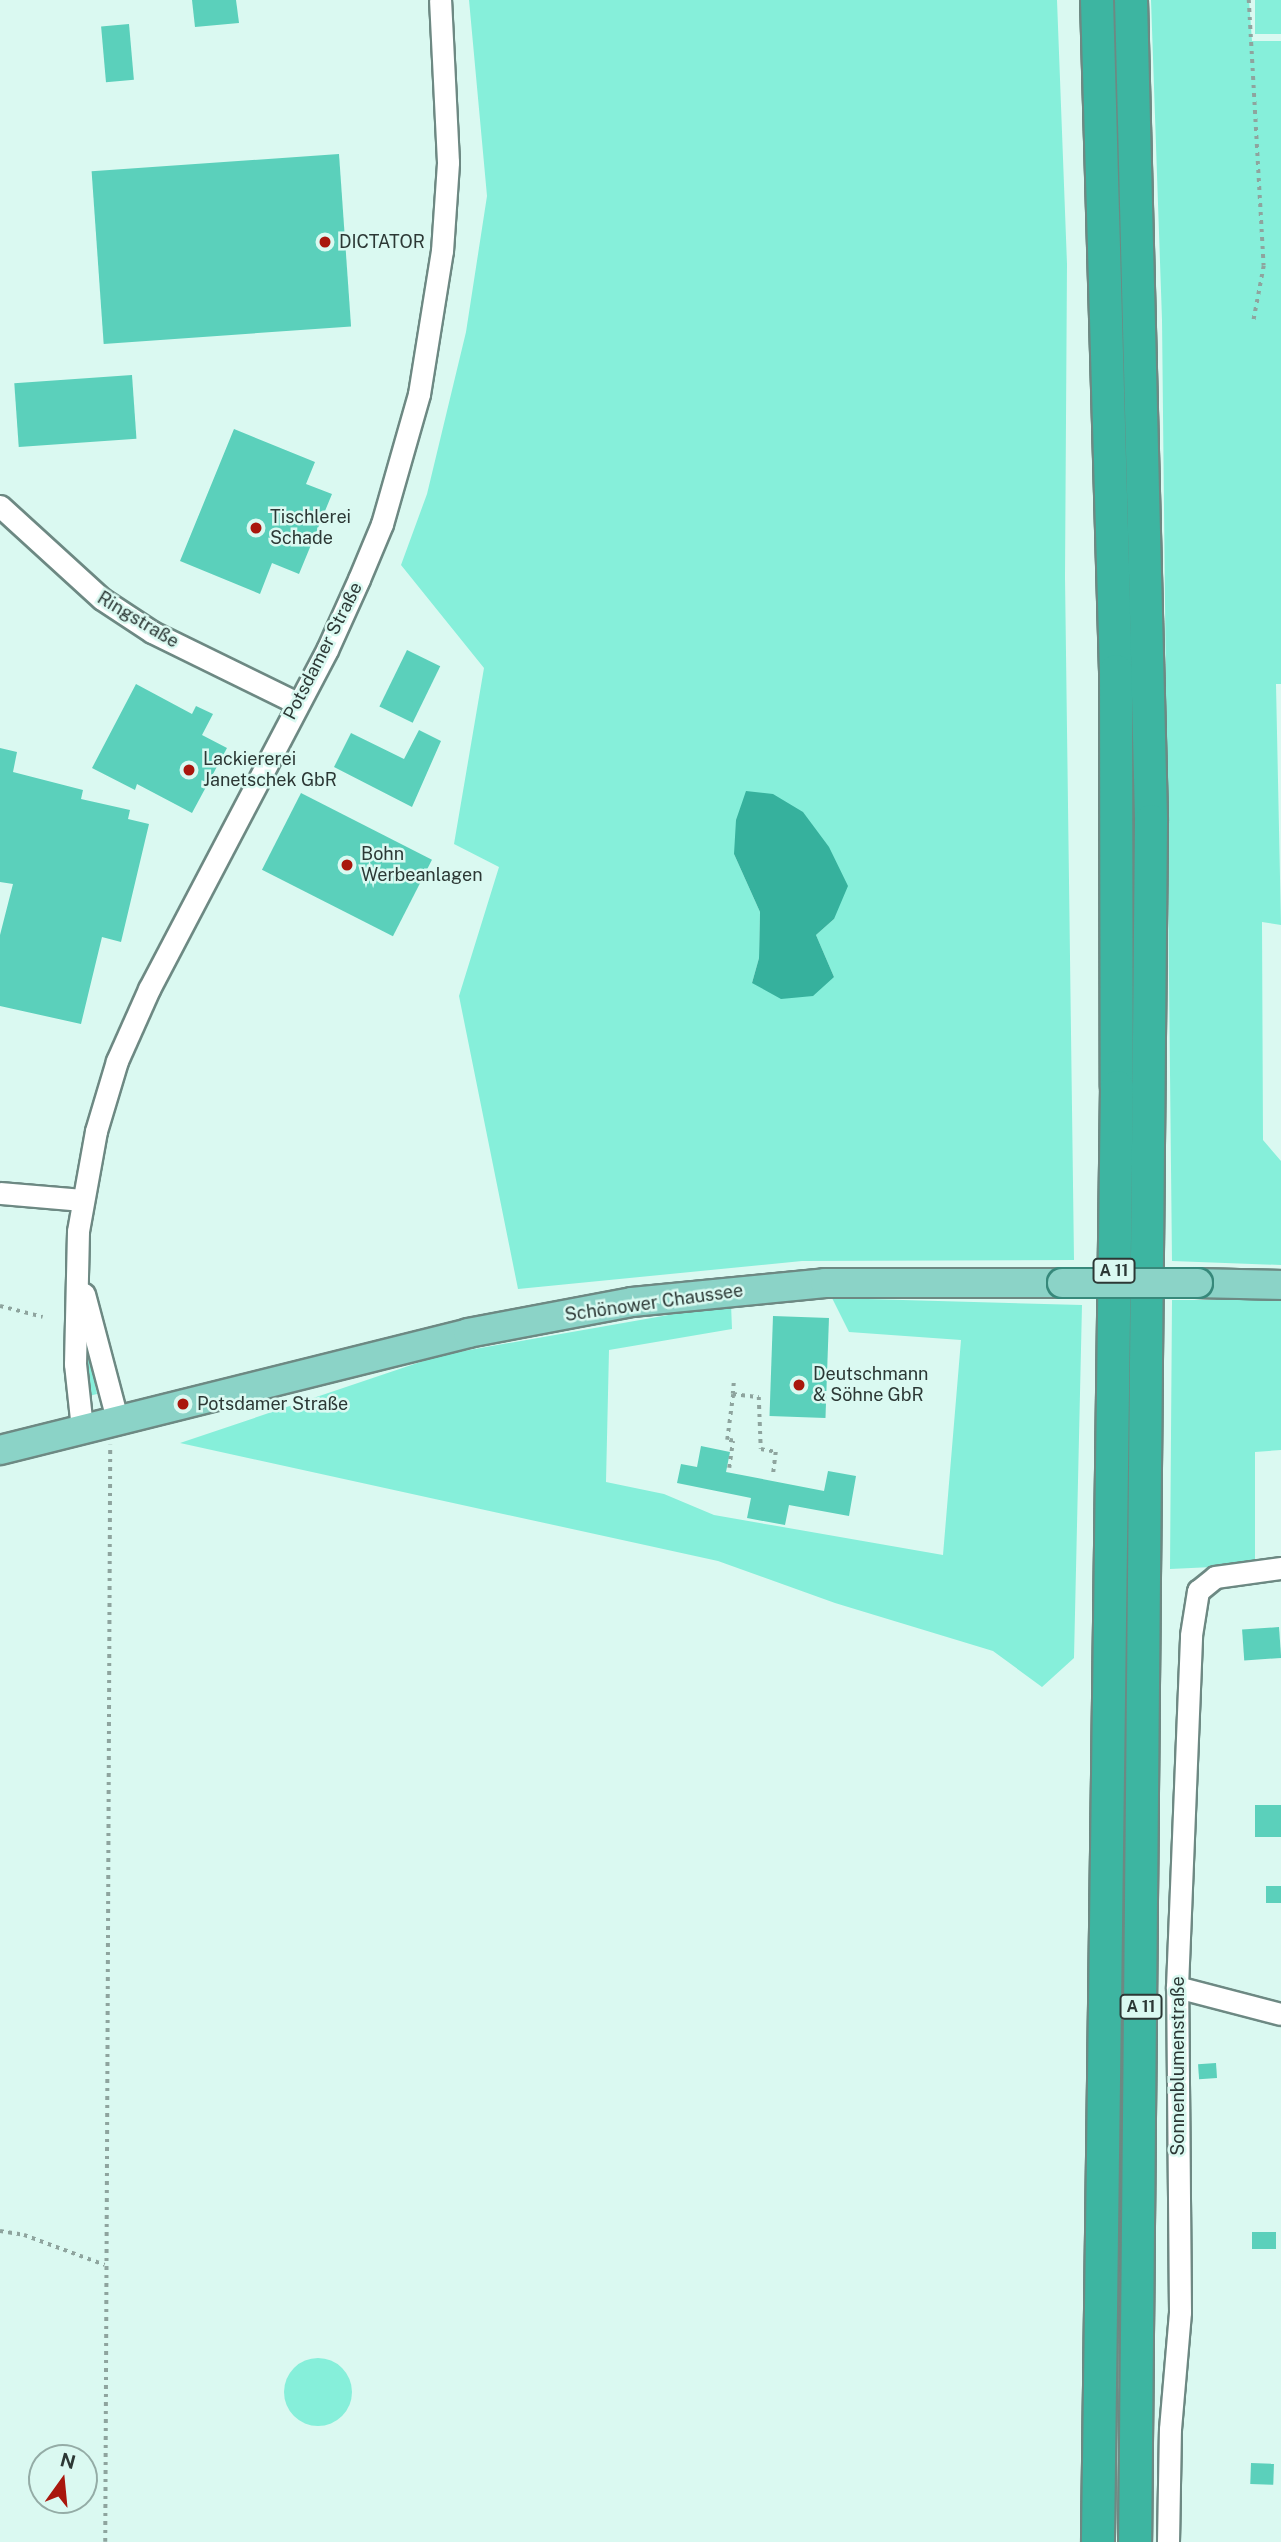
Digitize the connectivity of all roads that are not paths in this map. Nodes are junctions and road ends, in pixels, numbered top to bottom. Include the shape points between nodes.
1 (440, 0) edge
2 (1097, 0) edge
3 (1131, 0) edge
4 (0, 506) edge
5 (297, 704) junction
6 (0, 1193) edge
7 (81, 1200) junction
8 (77, 1269) junction
9 (1281, 1285) edge
10 (82, 1428) junction
11 (113, 1431) junction
12 (0, 1450) edge
13 (1281, 1568) edge
14 (1177, 1987) junction
15 (1281, 2014) edge
16 (1098, 2542) edge
17 (1135, 2542) edge
18 (1168, 2542) edge

1 - 5 street, Potsdamer Straße via 448,162 442,251 419,394 382,524 327,650
2 - 16 highway, A 11 via 1115,657 1117,1047
3 - 17 highway, A 11 via 1151,821
4 - 5 street, Ringstraße via 102,599 152,632
5 - 7 street, Potsdamer Straße via 149,989 117,1061
6 - 7 street
7 - 8 street, Potsdamer Straße
8 - 10 street, Potsdamer Straße via 75,1364
8 - 11 street, Potsdamer Straße
9 - 11 main road, Schönower Chaussee, bridge via 825,1283 632,1302 468,1333
10 - 11 main road, Schönower Chaussee
10 - 12 main road, Schönower Chaussee
13 - 14 street, Sonnenblumenstraße via 1215,1577 1198,1591 1185,1702
14 - 15 street
14 - 18 street, Sonnenblumenstraße via 1180,2312 1170,2429

